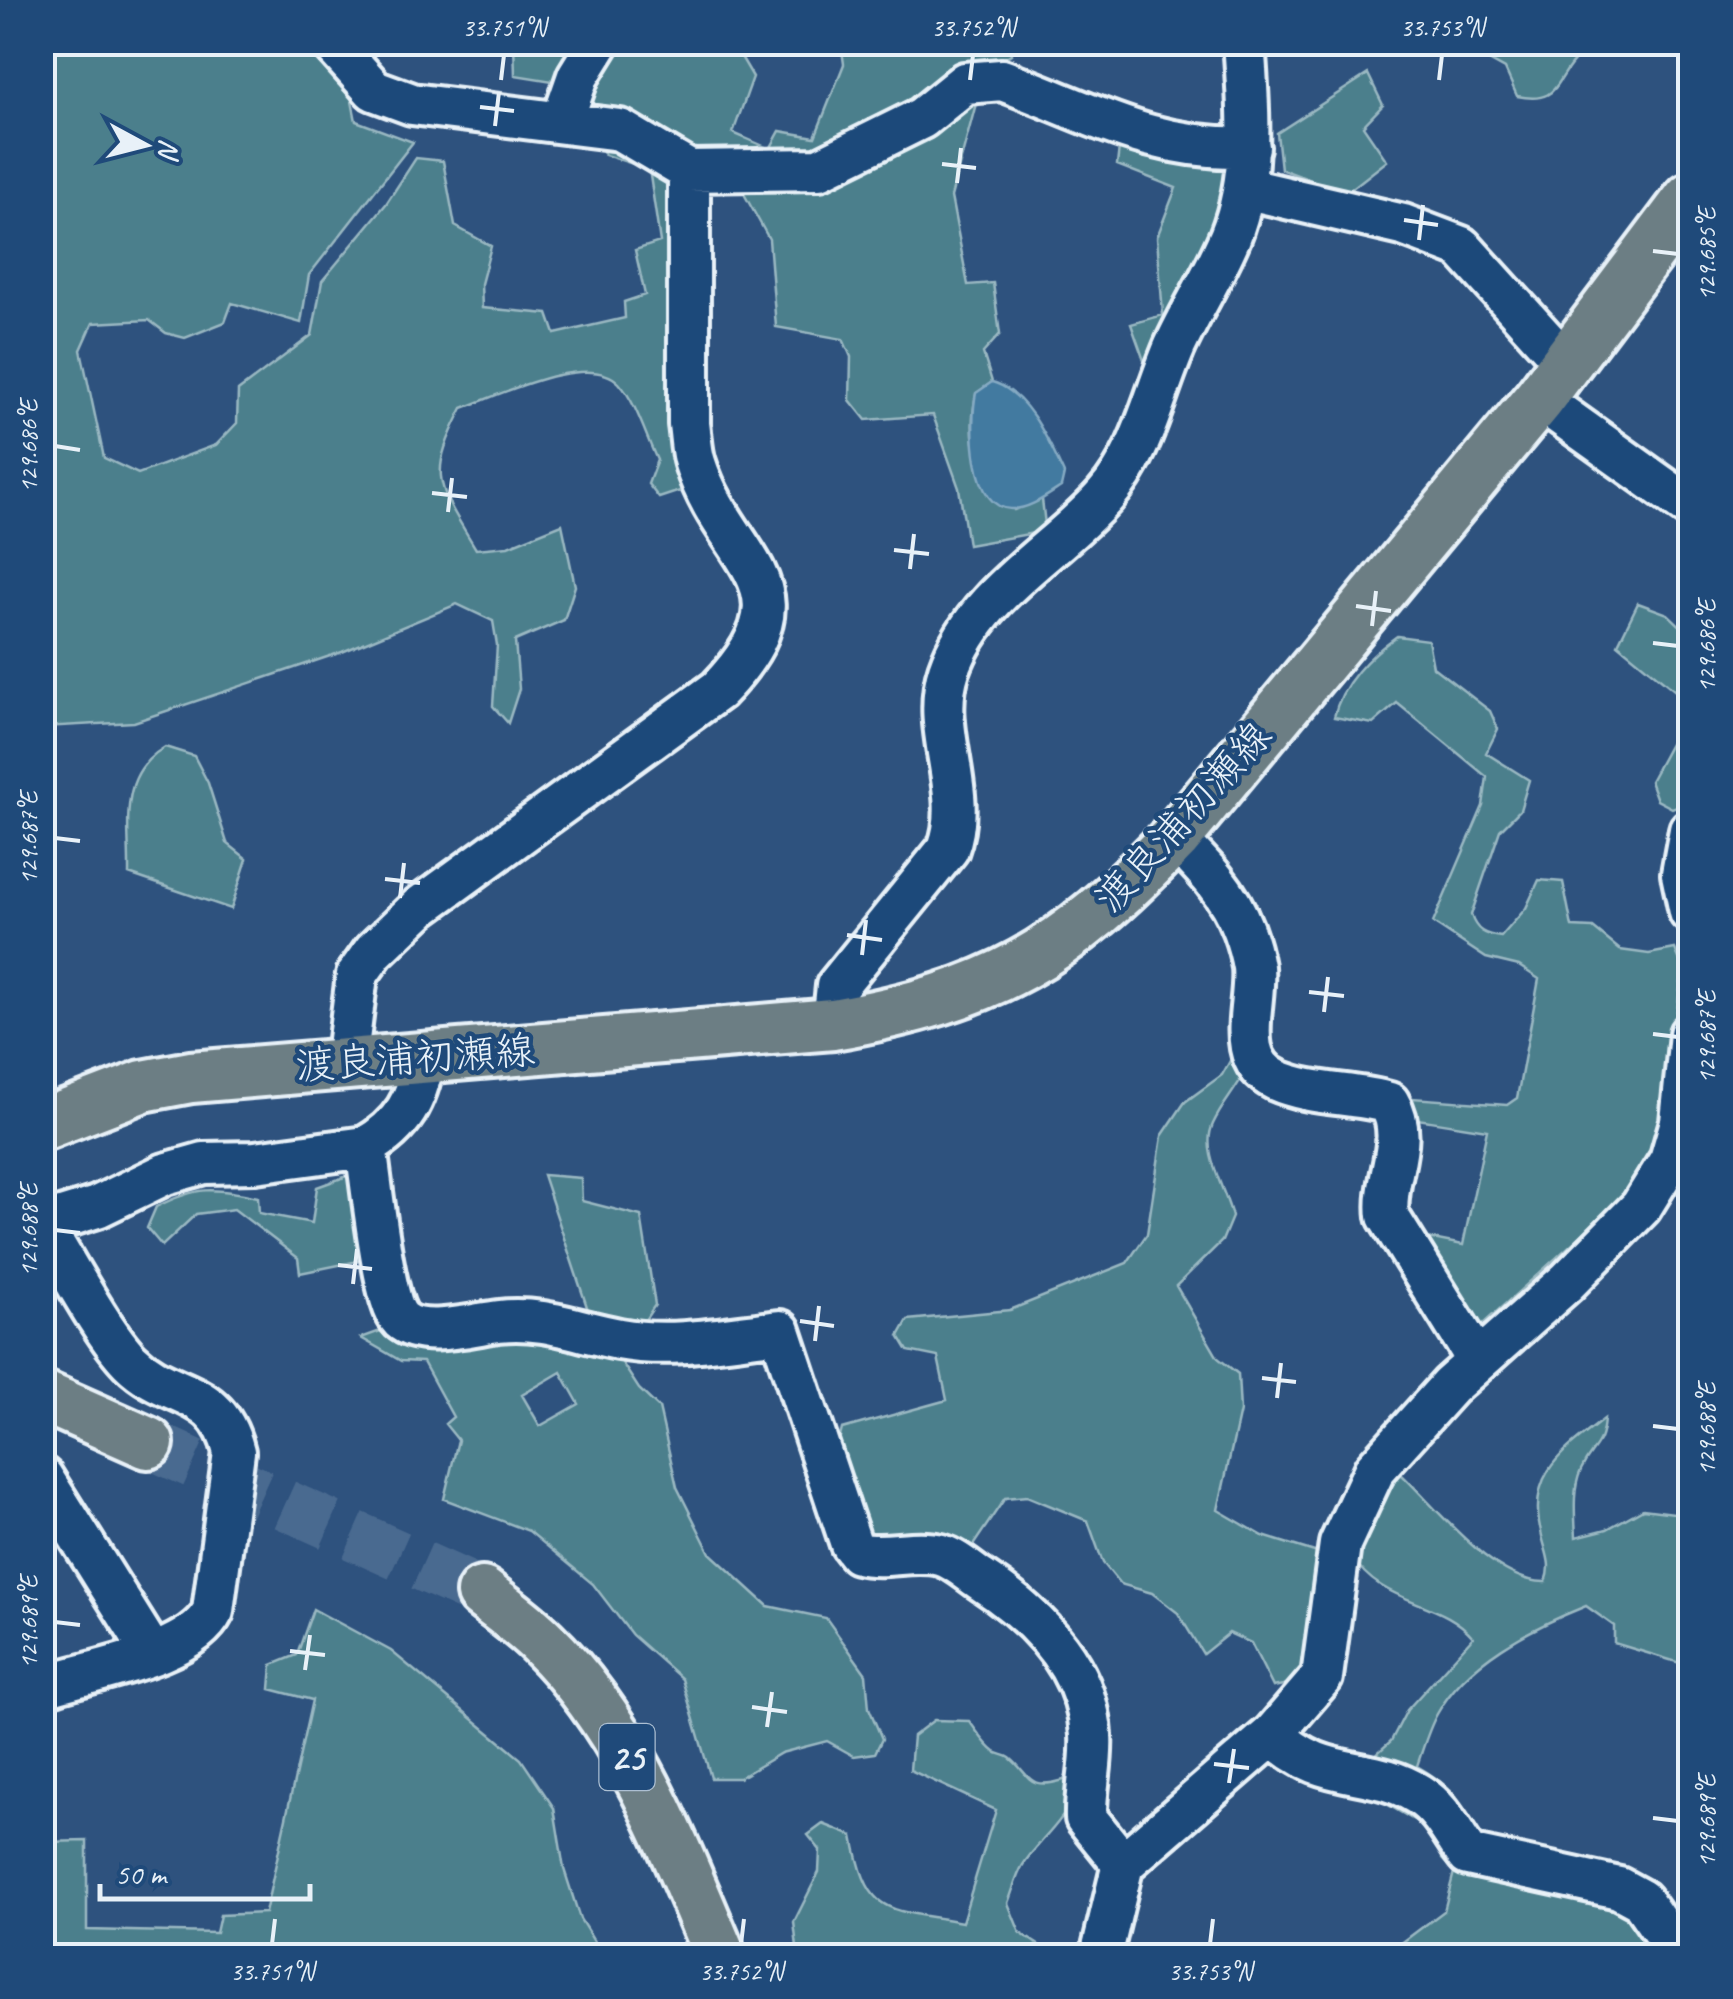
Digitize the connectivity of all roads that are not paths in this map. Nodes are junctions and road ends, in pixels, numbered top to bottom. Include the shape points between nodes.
1 (332, 42) edge
2 (599, 42) edge
3 (1244, 42) edge
4 (562, 122) junction
5 (1249, 147) junction
6 (689, 171) junction
7 (1244, 188) junction
8 (1690, 198) edge
9 (1552, 381) junction
10 (1690, 507) edge
11 (1690, 830) edge
12 (1175, 838) junction
13 (1690, 912) edge
14 (833, 1024) junction
15 (1690, 1034) edge
16 (424, 1058) junction
17 (346, 1064) junction
18 (42, 1125) edge
19 (366, 1148) junction
20 (42, 1224) edge
21 (1478, 1361) junction
22 (42, 1396) edge
23 (148, 1444) tunnel mouth
24 (42, 1478) edge
25 (482, 1593) tunnel mouth
26 (152, 1653) junction
27 (42, 1682) edge
28 (1274, 1734) junction
29 (1124, 1864) junction
30 (720, 1956) edge
31 (1102, 1956) edge
32 (1680, 1956) edge

1 - 4 street via 374,90 412,104
2 - 4 street
3 - 5 street
4 - 6 street via 620,130
5 - 6 street via 1164,142 1002,80 986,80 965,83 922,118 820,169
5 - 7 street
6 - 17 street via 689,424 695,464 756,575 766,604 762,630 749,658 718,690 420,907 374,951 357,975
7 - 9 street via 1402,225 1461,246
7 - 14 street via 1231,234 1120,479 992,600 949,671 942,723 955,832 837,986
8 - 9 main road, 渡良浦初瀬線
9 - 10 street
9 - 12 main road, 渡良浦初瀬線
11 - 13 street via 1682,874
12 - 14 main road, 渡良浦初瀬線 via 1112,904 1032,962 942,1000
12 - 21 street via 1217,880 1245,934 1253,968 1249,1043 1256,1064 1273,1078 1318,1092 1389,1103 1396,1114 1388,1216
14 - 16 main road, 渡良浦初瀬線
15 - 21 street via 1681,1122 1670,1160 1641,1207
16 - 17 main road, 渡良浦初瀬線
16 - 19 street via 414,1103
17 - 18 main road, 渡良浦初瀬線 via 159,1083
19 - 20 street via 204,1163
19 - 29 street via 384,1270 402,1321 422,1329 535,1320 667,1343 780,1331 858,1554 918,1550 946,1556 1026,1612 1066,1660 1081,1687 1092,1736 1086,1818
20 - 26 street via 129,1360 201,1400 228,1428 234,1452 213,1611 196,1635
21 - 28 street via 1375,1469 1340,1544 1322,1677
22 - 23 main road
24 - 26 street
25 - 30 main road, 25 via 543,1643 613,1734 670,1839
26 - 27 street
28 - 29 street
28 - 32 street via 1317,1766 1418,1794 1439,1810 1468,1855 1620,1888 1641,1900
29 - 31 street

